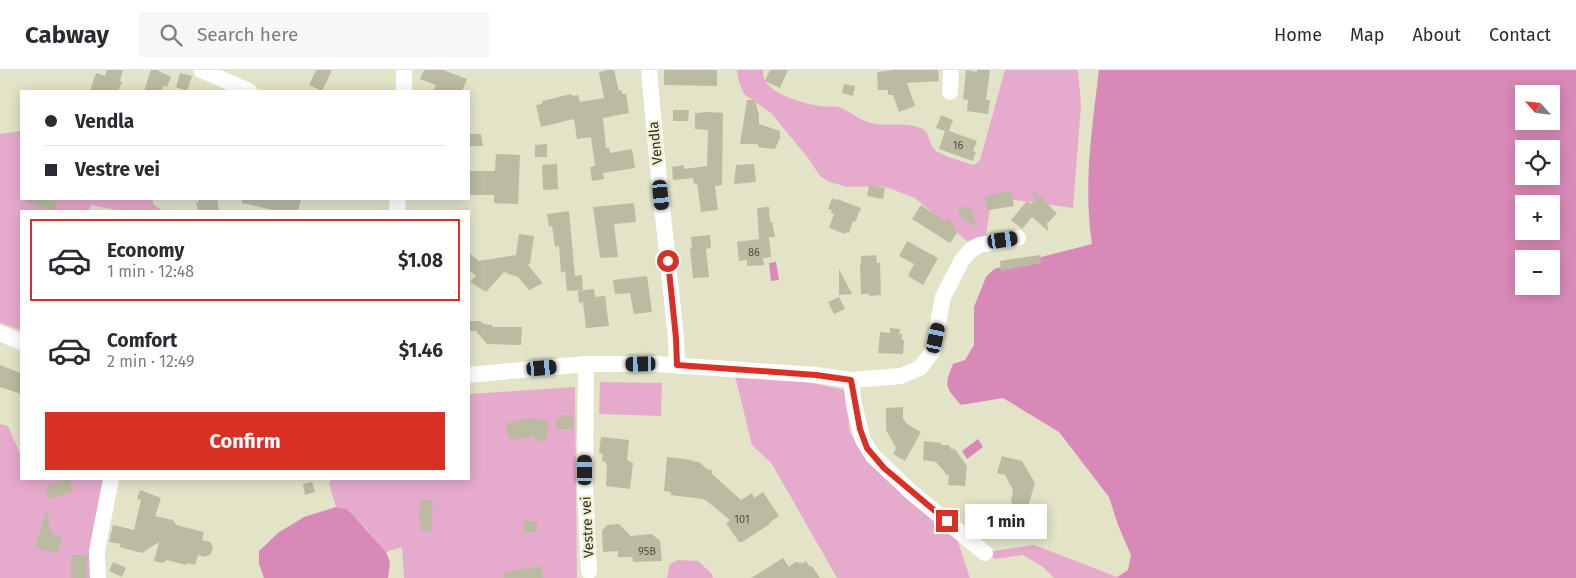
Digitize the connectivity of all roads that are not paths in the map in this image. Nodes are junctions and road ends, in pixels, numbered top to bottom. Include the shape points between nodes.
1 (201, 70) edge
2 (404, 70) edge
3 (649, 70) edge
4 (951, 70) edge
5 (247, 90) edge
6 (404, 90) edge
7 (950, 92) dead end
8 (1018, 238) dead end
9 (0, 332) edge
10 (20, 342) edge
11 (586, 364) junction
12 (677, 365) junction
13 (470, 375) edge
14 (851, 380) junction
15 (111, 480) edge
16 (985, 553) dead end
17 (589, 571) dead end
18 (98, 578) edge

1 - 5 street
2 - 6 street
3 - 12 street, Vendla
4 - 7 street
8 - 14 street via 980,245 962,260 943,298 933,352 920,368 901,376
9 - 10 street
11 - 12 street
11 - 13 street
11 - 17 street, Vestre vei via 584,486
12 - 14 street
14 - 16 street via 862,435 873,456
15 - 18 street via 97,551

